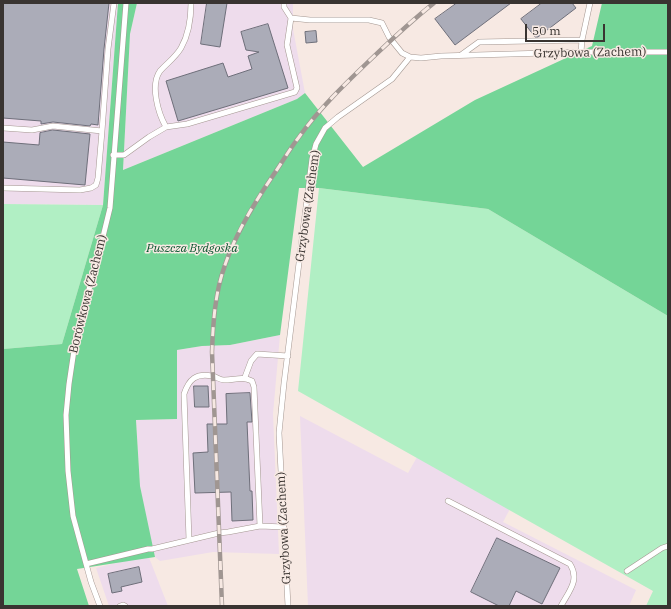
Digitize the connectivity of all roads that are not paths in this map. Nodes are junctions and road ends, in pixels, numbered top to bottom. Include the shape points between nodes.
1 (114, 3) edge
2 (126, 3) edge
3 (191, 3) edge
4 (284, 3) edge
5 (590, 3) edge
6 (292, 18) junction
7 (582, 40) junction
8 (581, 52) junction
9 (668, 52) edge
10 (460, 55) junction
11 (410, 57) junction
12 (166, 127) junction
13 (3, 128) edge
14 (102, 130) junction
15 (113, 155) junction
16 (3, 188) edge
17 (288, 356) junction
18 (245, 378) junction
19 (448, 501) dead end
20 (260, 526) junction
21 (284, 528) junction
22 (189, 540) junction
23 (668, 546) edge
24 (86, 564) junction
25 (627, 571) dead end
26 (100, 606) edge
27 (120, 606) edge
28 (125, 606) edge
29 (288, 606) edge
30 (562, 606) edge

1 - 14 lane
2 - 15 lane, Borówkowa (Zachem)
3 - 12 lane via 189,29 181,47 156,78 157,103
4 - 6 lane
5 - 7 lane
6 - 11 lane via 368,20 382,23 389,37
6 - 12 lane via 287,45 297,88 295,92 187,124
7 - 8 lane
7 - 10 lane via 479,42
8 - 9 lane, Grzybowa (Zachem)
8 - 10 lane, Grzybowa (Zachem)
10 - 11 lane, Grzybowa (Zachem)
11 - 17 lane, Grzybowa (Zachem) via 392,79 325,128 316,144 312,159
12 - 15 lane via 124,155
13 - 14 lane via 32,130 53,126
14 - 16 lane via 98,178 96,185 91,188
15 - 24 lane, Borówkowa (Zachem) via 110,208 76,337 66,415 73,516
17 - 18 lane via 257,354 251,361
17 - 21 lane, Grzybowa (Zachem) via 279,433
18 - 20 lane via 252,381 254,386
18 - 22 lane via 222,381 212,376 199,376 192,378 187,385 184,394
19 - 30 lane via 570,564 575,579
20 - 21 lane
20 - 22 lane
21 - 29 lane, Grzybowa (Zachem)
22 - 24 lane
23 - 25 lane
24 - 26 lane, Borówkowa (Zachem)
27 - 28 lane

